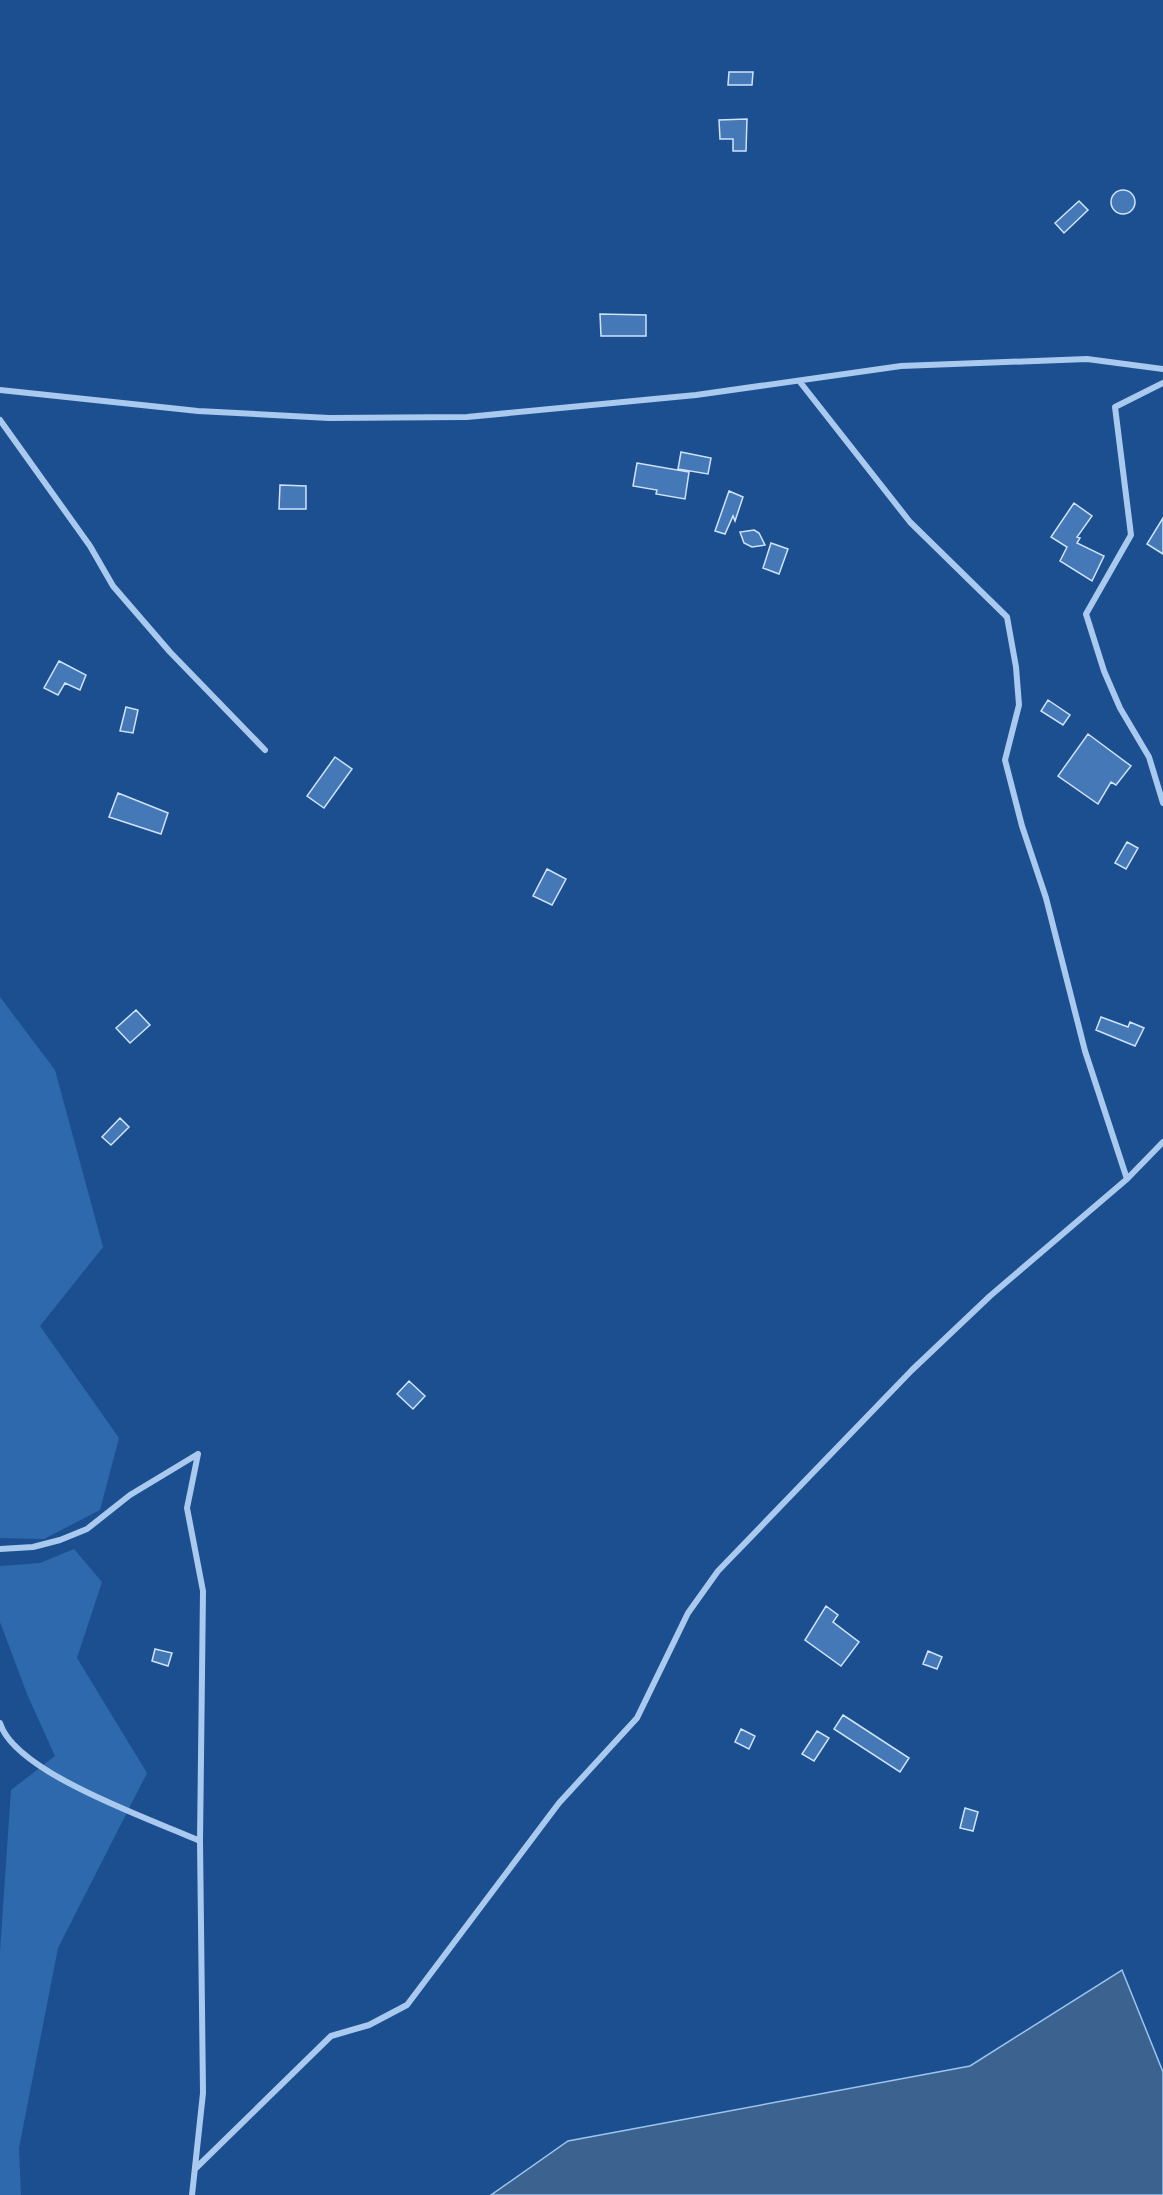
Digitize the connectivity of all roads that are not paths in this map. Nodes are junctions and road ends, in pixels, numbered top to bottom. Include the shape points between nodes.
1 (1163, 369) edge
2 (800, 382) junction
3 (1163, 383) edge
4 (0, 390) edge
5 (0, 420) edge
6 (265, 750) dead end
7 (1163, 803) edge
8 (1163, 1142) edge
9 (1126, 1179) junction
10 (0, 1549) edge
11 (0, 1723) edge
12 (200, 1841) junction
13 (195, 2169) junction
14 (192, 2195) edge

1 - 2 street via 1087,359 901,366
2 - 4 street via 467,417 328,418 198,411
2 - 9 street via 910,522 1007,617 1019,705 1005,760 1085,1051
3 - 7 street via 1115,407 1131,535 1086,614 1104,670 1120,708 1149,757
5 - 6 street via 90,546 113,586 170,652
8 - 9 street
9 - 13 street via 990,1296 912,1370 717,1571 688,1613 637,1718 559,1803 407,2005 369,2025 331,2036
10 - 12 street via 33,1547 87,1529 130,1495 198,1454 188,1508 203,1591
11 - 12 street via 10,1742 44,1770
12 - 13 street via 203,2094
13 - 14 street

